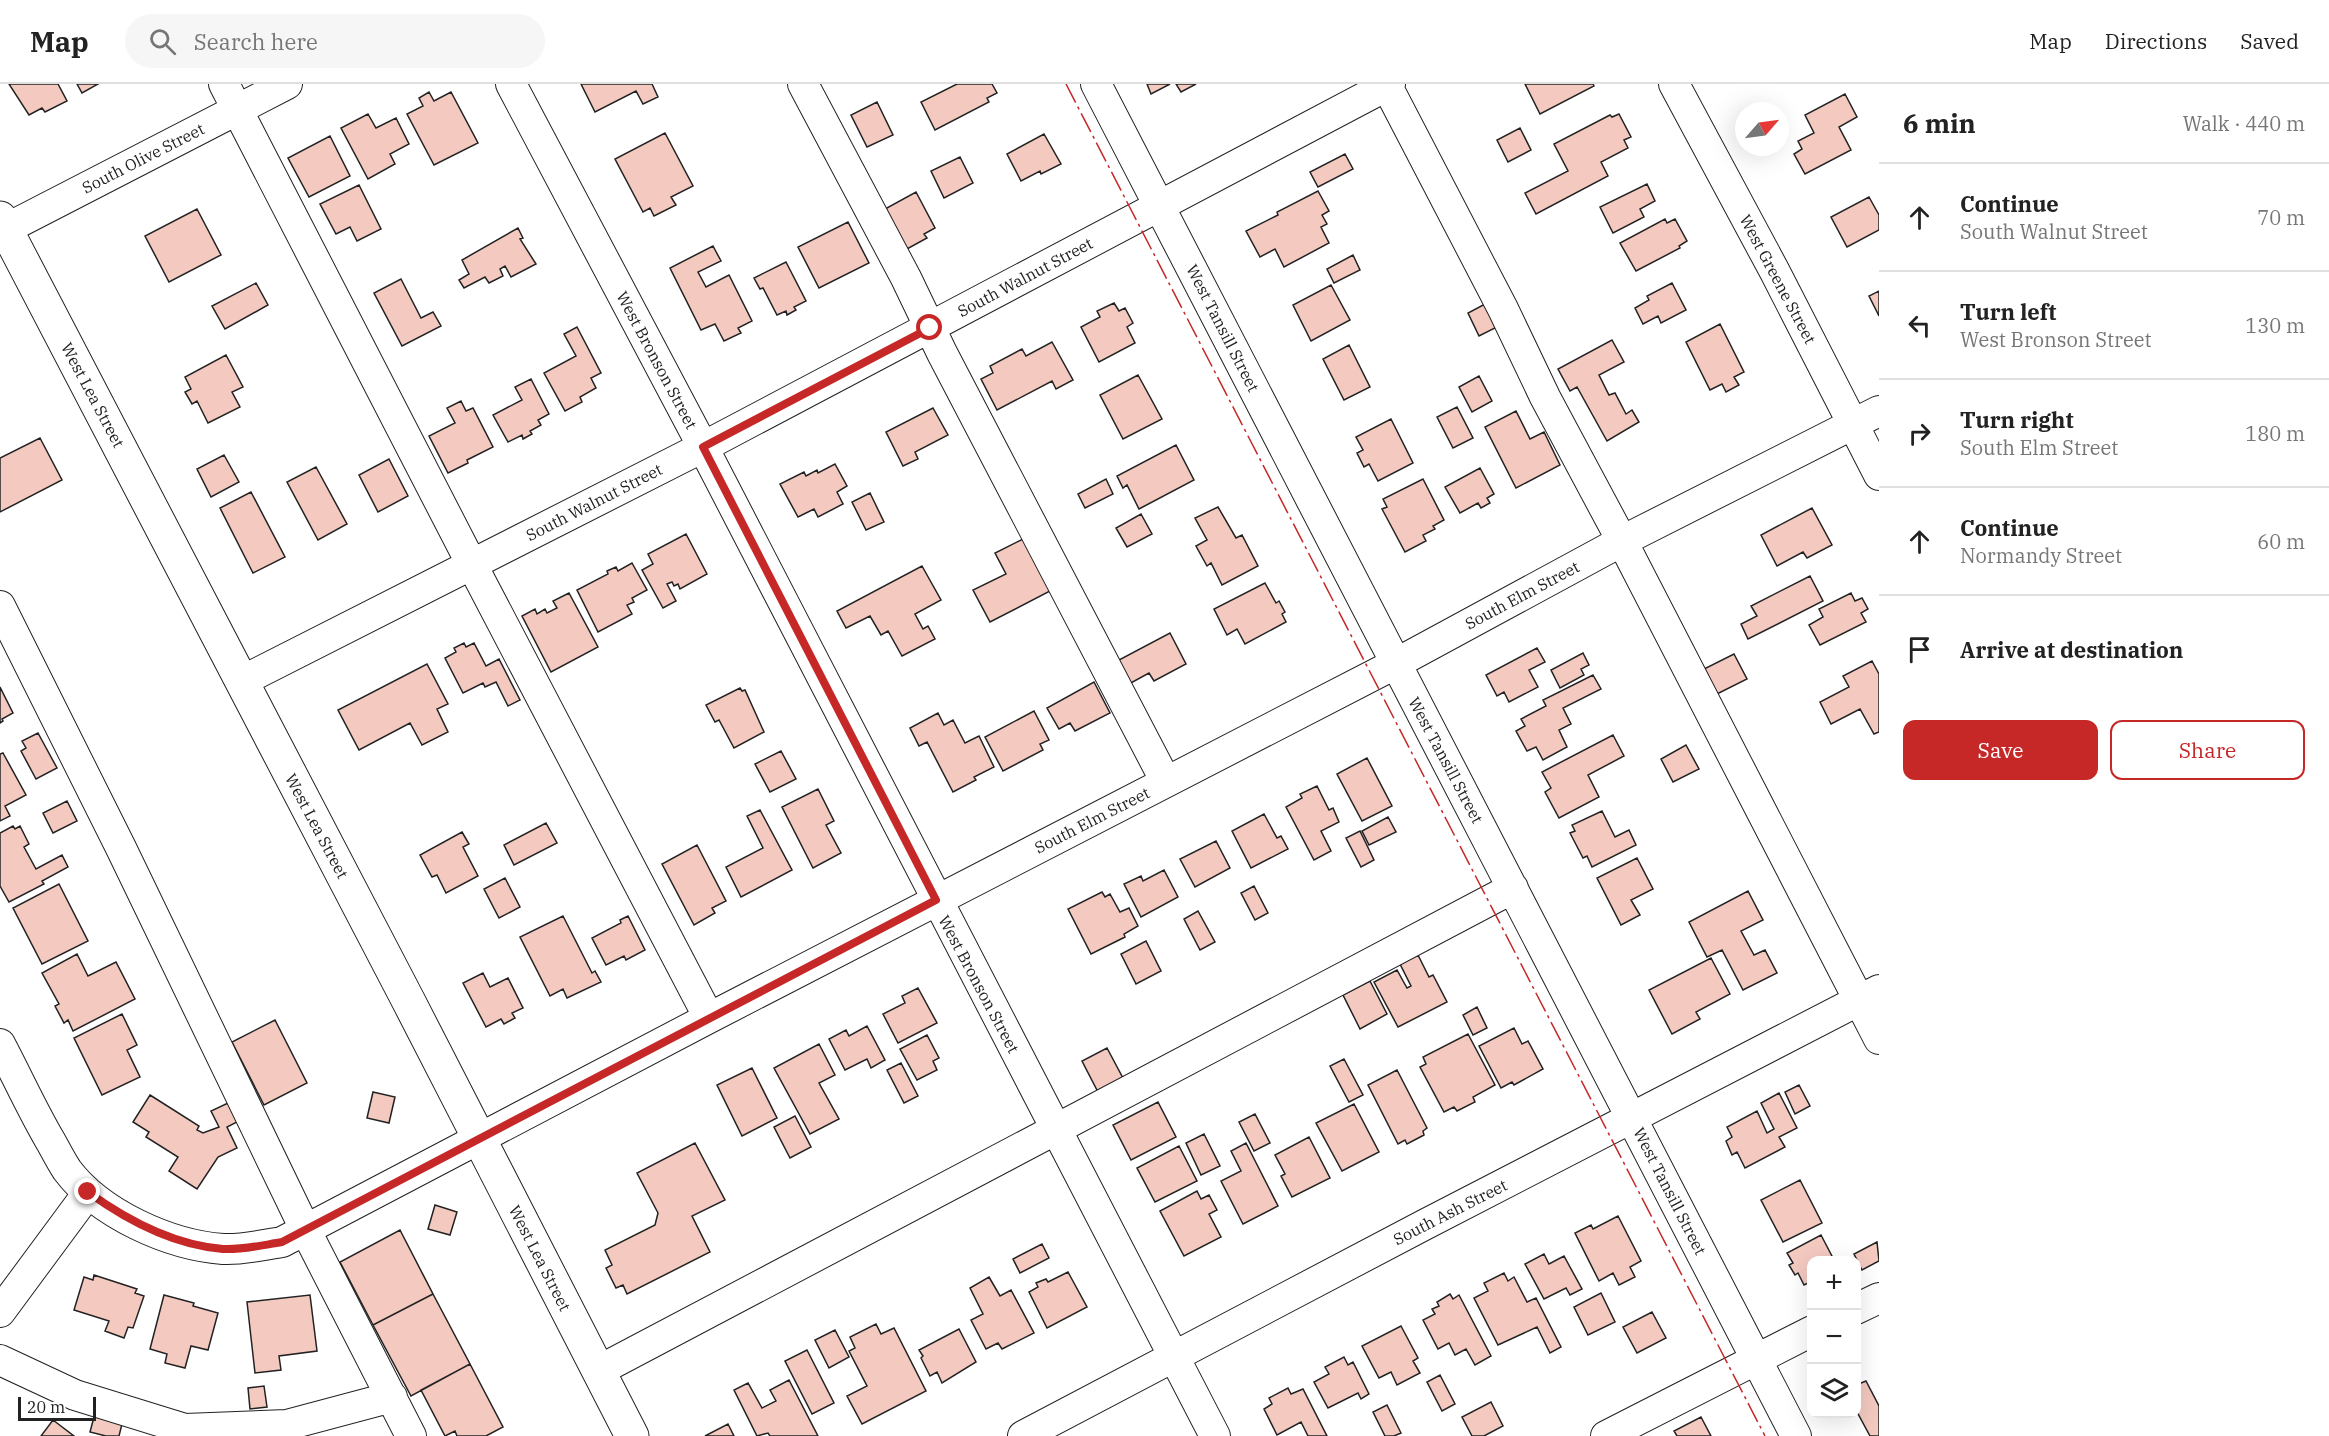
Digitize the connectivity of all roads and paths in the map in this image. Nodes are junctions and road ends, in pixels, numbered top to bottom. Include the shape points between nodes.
1 (225, 84) edge
2 (287, 84) edge
3 (511, 84) edge
4 (802, 84) edge
5 (1096, 84) edge
6 (1674, 84) edge
7 (1388, 85) edge
8 (238, 111) junction
9 (1159, 205) junction
10 (2, 226) edge
11 (930, 328) junction
12 (1866, 418) edge
13 (703, 447) junction
14 (1879, 475) edge
15 (1622, 540) junction
16 (471, 563) junction
17 (0, 606) edge
18 (1395, 664) junction
19 (242, 681) junction
20 (1166, 782) junction
21 (1513, 888) junction
22 (936, 900) junction
23 (1869, 995) edge
24 (709, 1018) junction
25 (1879, 1039) edge
26 (0, 1044) edge
27 (1633, 1119) junction
28 (1056, 1130) junction
29 (480, 1140) junction
30 (88, 1192) junction
31 (305, 1229) junction
32 (1879, 1298) edge
33 (1861, 1307) edge
34 (0, 1312) edge
35 (1807, 1333) edge
36 (1175, 1356) junction
37 (1756, 1358) junction
38 (0, 1360) edge
39 (598, 1371) junction
40 (392, 1396) junction
41 (411, 1436) edge
42 (632, 1436) edge
43 (1023, 1436) edge
44 (1215, 1436) edge
45 (1606, 1436) edge
46 (1796, 1436) edge

1 - 8 street
2 - 8 street, South Olive Street
3 - 13 street, West Bronson Street
4 - 11 street
5 - 9 street, West Tansill Street
6 - 12 street, West Greene Street via 1775,272
7 - 9 street, South Walnut Street
7 - 15 street
8 - 10 street, South Olive Street
8 - 16 street
9 - 11 street, South Walnut Street
9 - 18 street, West Tansill Street
10 - 19 main road, West Lea Street
11 - 13 street, South Walnut Street
11 - 20 street
12 - 14 street, West Greene Street
12 - 15 street, South Elm Street
13 - 16 street, South Walnut Street
13 - 22 street, West Bronson Street
15 - 18 street, South Elm Street
15 - 23 street
16 - 19 street, South Walnut Street
16 - 24 street
17 - 31 street
18 - 20 street, South Elm Street
18 - 21 street, West Tansill Street
19 - 29 main road, West Lea Street
20 - 22 street, South Elm Street
21 - 27 street, West Tansill Street
21 - 28 street
22 - 24 street, South Elm Street
22 - 28 street, West Bronson Street
23 - 25 street
23 - 27 street, South Ash Street
24 - 29 street, South Elm Street
26 - 30 street, South Elm Street via 67,1170
27 - 36 street, South Ash Street
27 - 37 street, West Tansill Street
28 - 36 street, West Bronson Street
28 - 39 street
29 - 31 street, South Elm Street
29 - 39 main road, West Lea Street
30 - 31 street, South Elm Street via 121,1216 187,1243 247,1248 282,1242
30 - 34 street
31 - 40 street
32 - 33 street
35 - 37 street
36 - 43 street, South Ash Street
36 - 44 street, West Bronson Street
37 - 45 street
37 - 46 street, West Tansill Street
38 - 40 street via 75,1395 185,1429 287,1425
39 - 42 main road, West Lea Street
40 - 41 street

